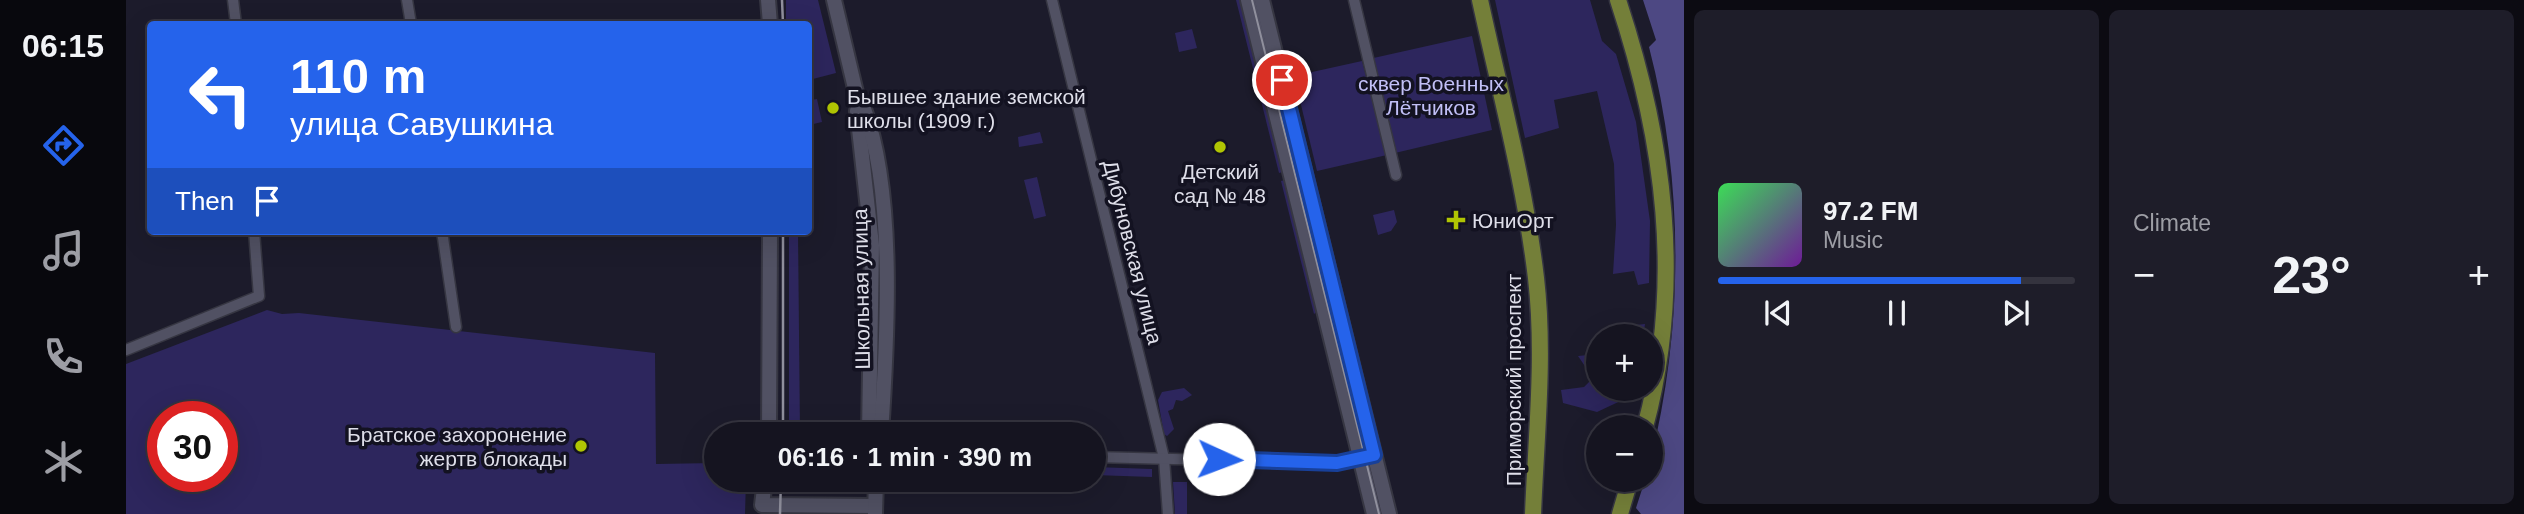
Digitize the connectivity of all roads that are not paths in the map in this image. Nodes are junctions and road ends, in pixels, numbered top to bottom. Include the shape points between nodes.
1 (233, 0) edge
2 (407, 0) edge
3 (768, 0) edge
4 (834, 0) edge
5 (1052, 0) edge
6 (1248, 0) edge
7 (1262, 0) edge
8 (1354, 0) edge
9 (1480, 0) edge
10 (1618, 0) edge
11 (236, 21) edge
12 (410, 21) edge
13 (770, 21) edge
14 (859, 105) junction
15 (1396, 175) dead end
16 (254, 235) edge
17 (443, 235) edge
18 (770, 235) edge
19 (456, 327) dead end
20 (126, 350) edge
21 (1648, 415) edge
22 (769, 422) edge
23 (869, 422) edge
24 (881, 422) edge
25 (1106, 457) edge
26 (1367, 457) junction
27 (1164, 458) junction
28 (764, 492) edge
29 (876, 492) edge
30 (1626, 492) edge
31 (762, 510) edge
32 (875, 510) edge
33 (1168, 514) edge
34 (1374, 514) edge
35 (1389, 514) edge
36 (1533, 514) edge
37 (1620, 514) edge

1 - 11 street
2 - 12 street
3 - 13 street
4 - 14 street, Школьная улица
5 - 27 street, Дибуновская улица
6 - 26 street
7 - 26 street
8 - 15 street
9 - 36 main road, Приморский проспект via 1536,281
10 - 21 main road via 1650,111 1665,219 1664,315
14 - 23 street, Школьная улица via 872,245
14 - 24 street, Школьная улица via 865,110 878,170 886,245
16 - 20 street via 259,296
17 - 19 street
18 - 22 street
25 - 27 street
26 - 27 street via 1337,463
26 - 34 street
26 - 35 street
27 - 33 street, Дибуновская улица
28 - 31 street
29 - 32 street
30 - 37 main road
31 - 32 street

